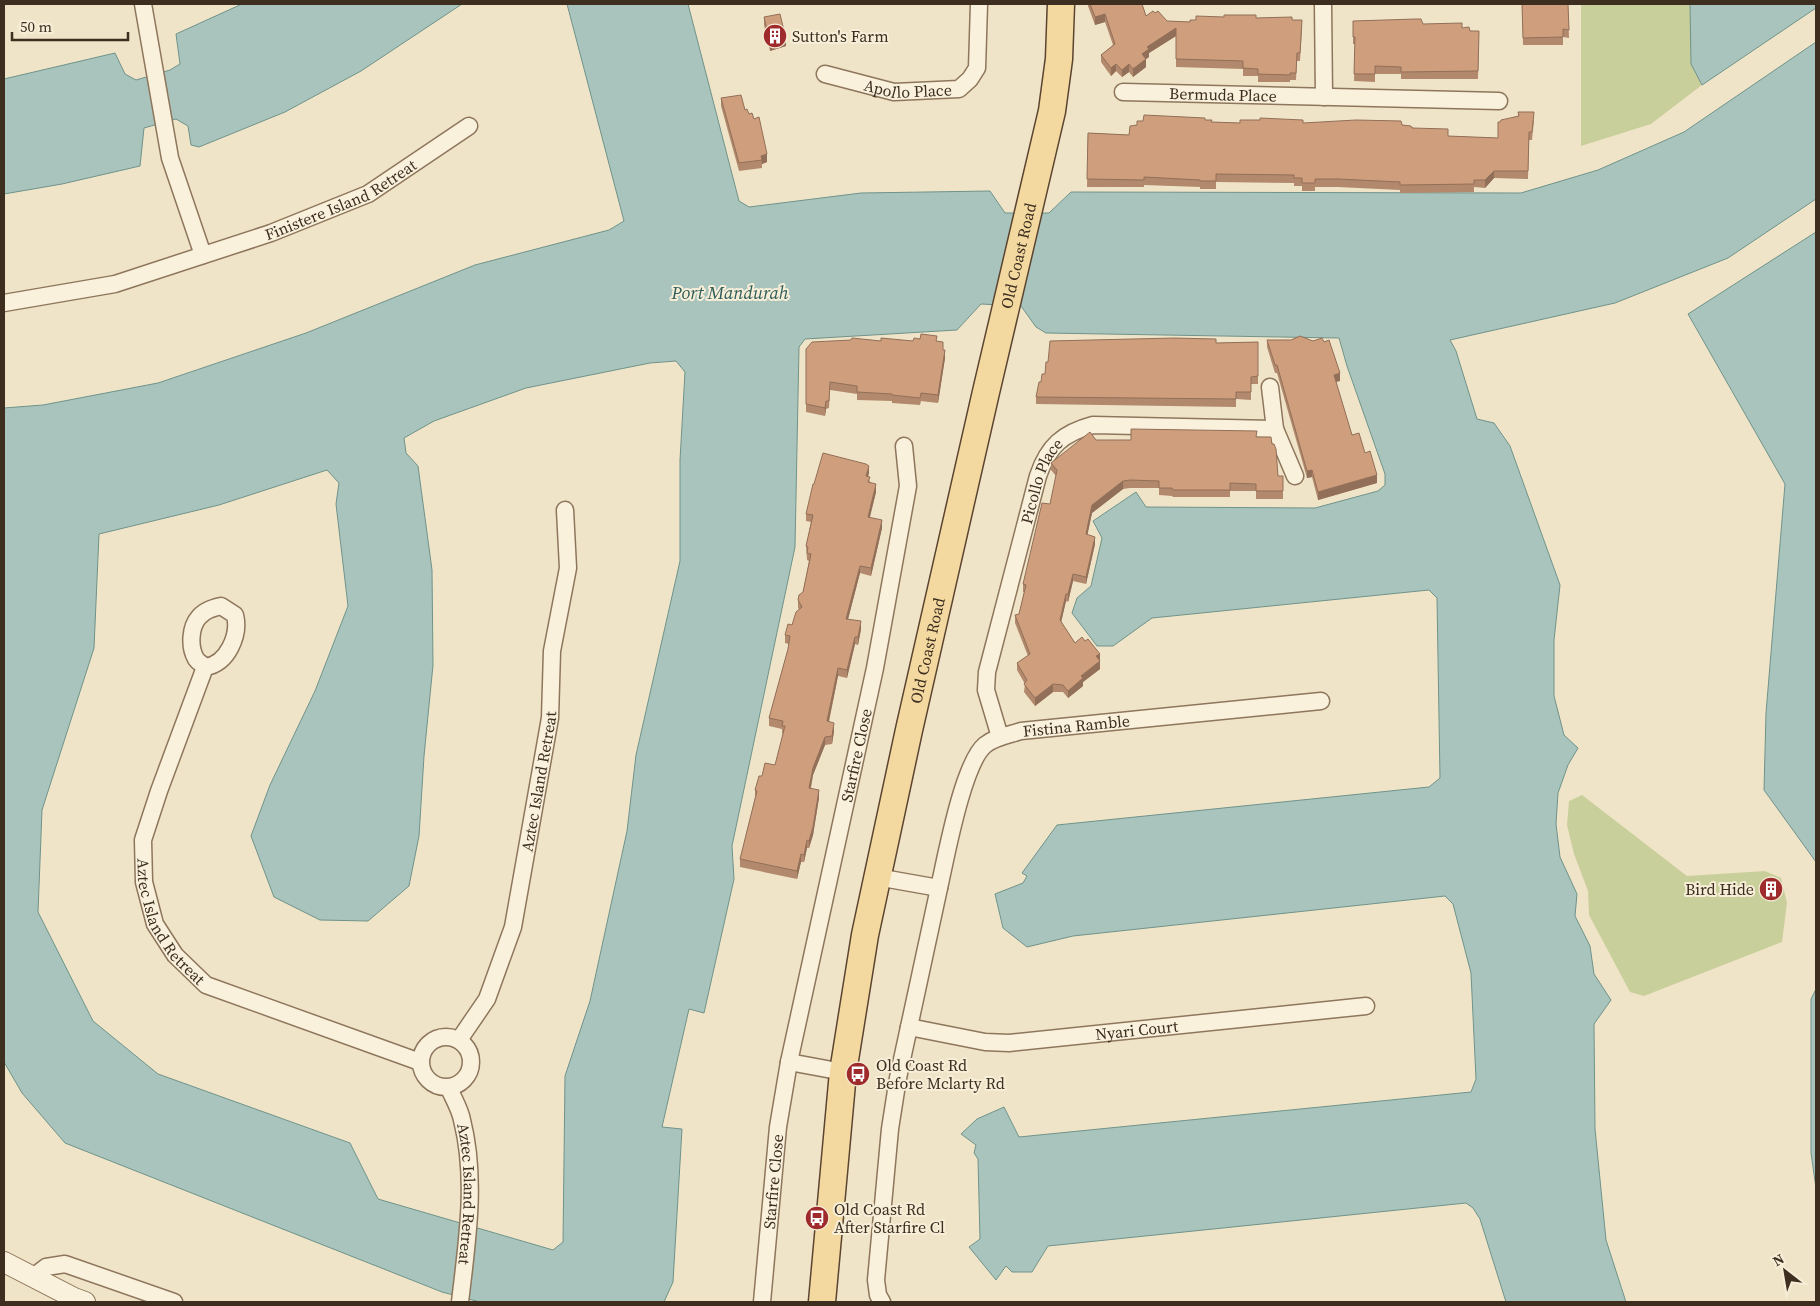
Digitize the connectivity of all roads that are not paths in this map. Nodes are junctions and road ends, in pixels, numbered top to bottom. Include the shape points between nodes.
1 (143, 4) edge
2 (980, 4) edge
3 (1061, 4) edge
4 (1323, 4) edge
5 (825, 74) dead end
6 (1123, 92) dead end
7 (1324, 97) junction
8 (1499, 101) dead end
9 (469, 126) dead end
10 (203, 255) junction
11 (4, 304) edge
12 (1270, 386) dead end
13 (1275, 429) junction
14 (904, 446) dead end
15 (1295, 476) dead end
16 (565, 510) dead end
17 (205, 667) dead end
18 (1321, 701) dead end
19 (1000, 737) junction
20 (877, 877) junction
21 (939, 888) junction
22 (1366, 1006) dead end
23 (909, 1027) junction
24 (459, 1040) junction
25 (420, 1062) junction
26 (789, 1062) junction
27 (843, 1072) junction
28 (449, 1088) junction
29 (4, 1262) edge
30 (33, 1277) junction
31 (77, 1301) edge
32 (174, 1302) edge
33 (460, 1302) edge
34 (762, 1302) edge
35 (822, 1302) edge
36 (882, 1302) edge

1 - 10 street via 170,158
2 - 5 street, Apollo Place via 977,68 959,89 894,92
3 - 20 main road, Old Coast Road via 1059,59 1052,111
4 - 7 street
6 - 7 street, Bermuda Place
7 - 8 street, Bermuda Place
9 - 10 street, Finistere Island Retreat via 368,194 271,233
10 - 11 street, Finistere Island Retreat via 115,284
12 - 13 street
13 - 15 street
13 - 19 street, Picollo Place via 1093,425 1076,429 1054,444 1043,460 1038,476 987,672 986,690
14 - 26 street, Starfire Close via 908,486 875,668
16 - 24 street, Aztec Island Retreat via 568,568 552,651 550,718 513,927 487,999
17 - 25 street, Aztec Island Retreat via 143,840 144,882 155,924 175,955 206,985
18 - 19 street, Fistina Ramble via 1021,731
19 - 21 street, Fistina Ramble via 985,745 974,759 964,785
20 - 21 street
20 - 27 main road, Old Coast Road via 864,935
21 - 23 street, Fistina Ramble
22 - 23 street, Nyari Court via 1009,1043 985,1042
23 - 36 street, Fistina Ramble via 890,1129 876,1280
24 - 25 street via 445,1037 433,1040 423,1050
24 - 28 street via 469,1052 470,1071 462,1082
25 - 28 street via 423,1074 432,1085
26 - 27 street
26 - 34 street, Starfire Close via 778,1127
27 - 35 main road, Old Coast Road
28 - 33 street, Aztec Island Retreat via 462,1118 470,1160 469,1224
29 - 30 street
30 - 31 street
30 - 32 street via 46,1267 64,1264

